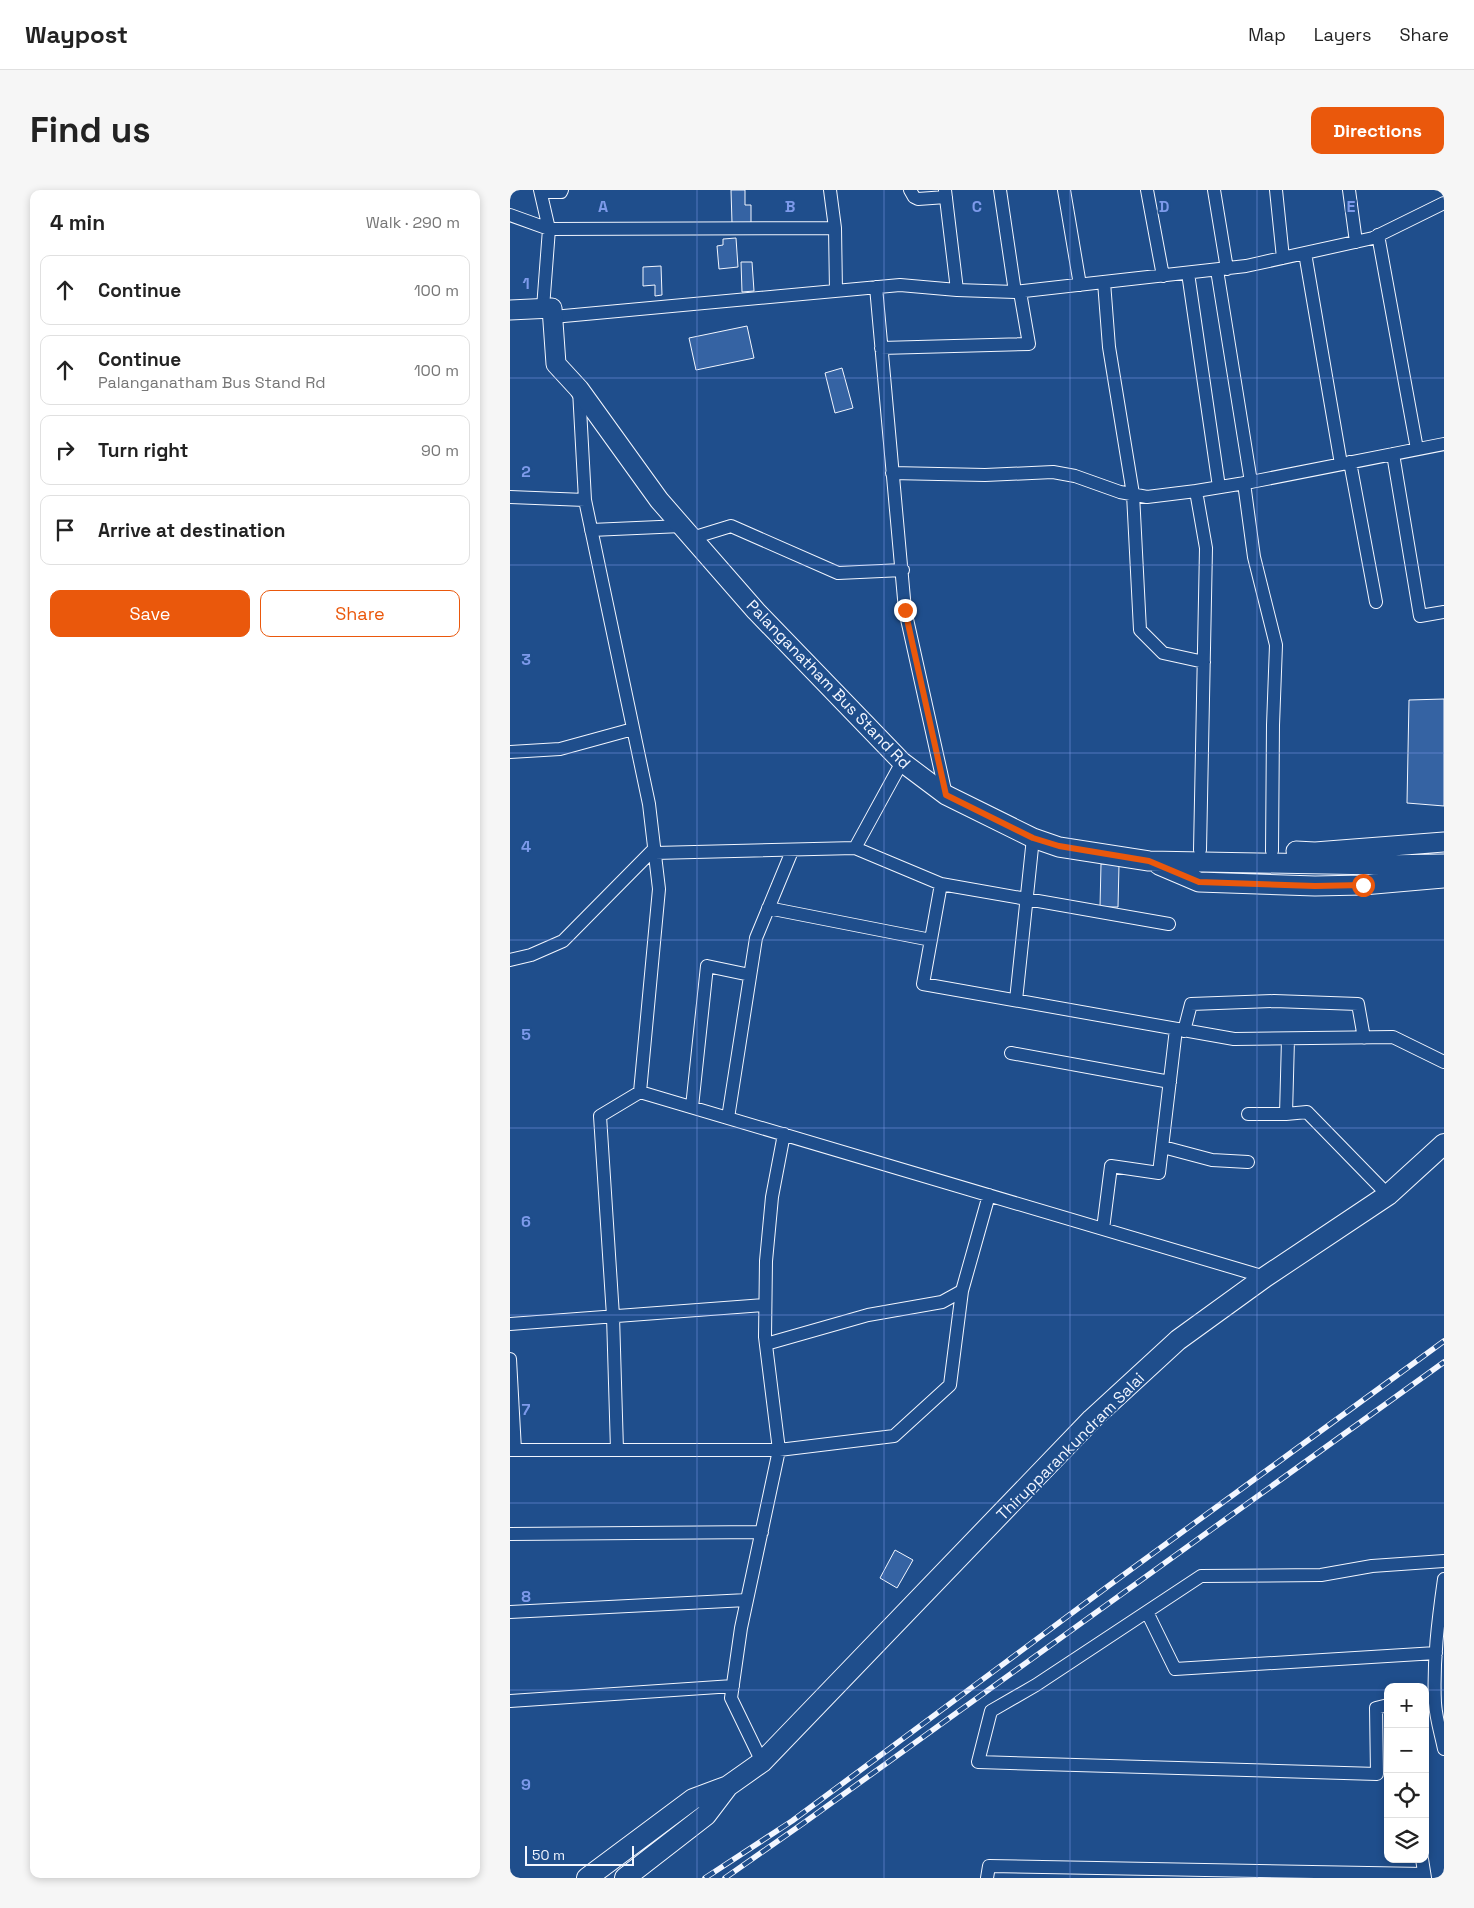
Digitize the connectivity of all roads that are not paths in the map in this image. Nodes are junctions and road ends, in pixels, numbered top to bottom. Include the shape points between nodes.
1 (562, 190) edge
2 (830, 190) edge
3 (910, 190) edge
4 (1000, 190) edge
5 (1064, 190) edge
6 (1147, 190) edge
7 (1214, 190) edge
8 (1276, 190) edge
9 (1349, 190) edge
10 (540, 191) edge
11 (945, 194) edge
12 (1444, 202) edge
13 (510, 215) edge
14 (1353, 222) junction
15 (835, 228) junction
16 (549, 229) junction
17 (1376, 237) junction
18 (1356, 242) junction
19 (1305, 253) junction
20 (1284, 258) junction
21 (1222, 269) junction
22 (1188, 273) junction
23 (1163, 276) junction
24 (1104, 282) junction
25 (1080, 285) junction
26 (876, 287) junction
27 (958, 290) junction
28 (836, 291) junction
29 (1018, 292) junction
30 (510, 310) edge
31 (548, 313) junction
32 (881, 348) junction
33 (579, 389) junction
34 (1444, 444) edge
35 (1418, 449) junction
36 (1393, 454) junction
37 (1346, 463) junction
38 (892, 473) junction
39 (1248, 482) junction
40 (1219, 487) junction
41 (1196, 491) junction
42 (1133, 494) junction
43 (510, 497) edge
44 (585, 500) junction
45 (591, 530) junction
46 (687, 532) junction
47 (902, 570) junction
48 (1376, 602) dead end
49 (1444, 612) edge
50 (1204, 662) junction
51 (633, 729) junction
52 (510, 752) edge
53 (902, 762) junction
54 (946, 795) junction
55 (1033, 838) junction
56 (1444, 842) edge
57 (855, 848) junction
58 (1200, 850) junction
59 (655, 851) junction
60 (792, 851) junction
61 (1272, 851) junction
62 (1149, 861) junction
63 (1444, 864) edge
64 (1444, 878) edge
65 (941, 884) junction
66 (1028, 899) junction
67 (768, 908) junction
68 (1169, 924) dead end
69 (931, 940) junction
70 (510, 960) edge
71 (750, 975) junction
72 (1016, 1000) junction
73 (1180, 1030) junction
74 (1364, 1038) junction
75 (1288, 1039) junction
76 (1011, 1053) dead end
77 (1444, 1062) edge
78 (1170, 1082) junction
79 (640, 1092) junction
80 (692, 1107) junction
81 (1248, 1114) dead end
82 (1286, 1114) junction
83 (728, 1118) junction
84 (784, 1134) junction
85 (1444, 1144) edge
86 (1162, 1147) junction
87 (1248, 1162) dead end
88 (989, 1194) junction
89 (1388, 1195) junction
90 (1103, 1228) junction
91 (1265, 1277) junction
92 (962, 1291) junction
93 (766, 1305) junction
94 (613, 1316) junction
95 (510, 1324) edge
96 (766, 1344) junction
97 (510, 1359) edge
98 (512, 1450) edge
99 (617, 1450) junction
100 (779, 1450) junction
101 (762, 1532) junction
102 (510, 1534) edge
103 (1444, 1561) edge
104 (1444, 1579) edge
105 (747, 1600) junction
106 (510, 1612) edge
107 (1147, 1612) junction
108 (1438, 1645) edge
109 (733, 1686) junction
110 (1430, 1697) edge
111 (510, 1701) edge
112 (1384, 1706) edge
113 (1444, 1749) edge
114 (762, 1762) junction
115 (1382, 1775) edge
116 (728, 1786) junction
117 (1423, 1863) edge
118 (1343, 1875) edge
119 (1425, 1876) edge
120 (586, 1878) edge
121 (625, 1878) edge
122 (987, 1878) edge

1 - 10 street
2 - 15 street
3 - 11 street via 918,199
4 - 29 street
5 - 25 street
6 - 23 street
7 - 21 street
8 - 20 street
9 - 14 street
10 - 16 street
11 - 27 street
12 - 17 street
13 - 16 street
14 - 17 street
14 - 18 street
15 - 16 street
15 - 28 street
16 - 31 street
17 - 18 street
17 - 35 street
18 - 19 street
19 - 20 street
19 - 37 street
20 - 21 street
21 - 22 street
21 - 39 street
22 - 23 street
22 - 40 street
23 - 24 street
24 - 25 street
24 - 42 street via 1109,347
25 - 29 street
26 - 27 street via 900,285
26 - 28 street
26 - 32 street
27 - 29 street
28 - 31 street
29 - 32 street via 1029,344
30 - 31 street
31 - 33 street, Palanganatham Bus Stand Rd via 556,364
32 - 38 street
33 - 44 street
33 - 46 street, Palanganatham Bus Stand Rd via 659,500
34 - 35 street
35 - 36 street
36 - 37 street
36 - 49 street via 1420,616
37 - 39 street
37 - 48 street
38 - 42 street via 984,475 1053,472
38 - 47 street
39 - 40 street
39 - 61 street via 1254,557 1276,645
40 - 41 street
41 - 42 street via 1147,497
41 - 50 street via 1206,548
42 - 50 street via 1140,630 1162,653
43 - 44 street
44 - 45 street
45 - 46 street
45 - 51 street
46 - 47 street via 731,526 838,573
46 - 53 street, Palanganatham Bus Stand Rd via 756,611
47 - 54 street via 905,610
50 - 58 street
51 - 52 street via 560,749
51 - 59 street
53 - 54 street, Palanganatham Bus Stand Rd
53 - 57 street
54 - 55 street, Palanganatham Bus Stand Rd
55 - 62 street, Palanganatham Bus Stand Rd via 1059,846
55 - 66 street
56 - 61 street via 1315,852
57 - 60 street
57 - 65 street
58 - 61 street
58 - 62 street
59 - 60 street
59 - 70 street via 564,941
59 - 79 street via 659,889
60 - 67 street
62 - 63 street, Palanganatham Bus Stand Rd via 1380,866
62 - 64 street via 1199,882 1315,886
65 - 66 street
65 - 69 street
66 - 68 street
66 - 72 street
67 - 69 street
67 - 71 street via 756,938
69 - 72 street via 923,984
71 - 80 street via 707,966
71 - 83 street
72 - 73 street
73 - 74 street via 1191,1004 1274,1001 1358,1004
73 - 75 street via 1234,1040
73 - 78 street
74 - 75 street
74 - 77 street via 1394,1037
75 - 82 street
76 - 78 street
78 - 86 street
79 - 80 street
79 - 94 street via 600,1116
80 - 83 street
81 - 82 street
82 - 89 street via 1307,1112
83 - 84 street
84 - 88 street
84 - 93 street via 772,1197
85 - 89 main road, Thirupparankundram Salai
86 - 87 street via 1212,1160
86 - 90 street via 1159,1173 1111,1166
88 - 90 street
88 - 92 street
89 - 91 main road, Thirupparankundram Salai
90 - 91 street
91 - 114 main road, Thirupparankundram Salai via 1178,1340 1092,1419
92 - 96 street via 942,1302 868,1315
92 - 100 street via 950,1385 894,1436
93 - 94 street
93 - 96 street
94 - 95 street
94 - 99 street
96 - 100 street
97 - 98 street
98 - 99 street
99 - 100 street
100 - 101 street
101 - 102 street
101 - 105 street
103 - 107 street via 1372,1566 1321,1575 1201,1576
104 - 108 street
105 - 106 street
105 - 109 street
107 - 108 street via 1175,1670
107 - 115 street via 991,1711 978,1762
108 - 110 street
109 - 111 street
109 - 114 street via 731,1698
110 - 113 street via 1435,1705
112 - 115 street via 1376,1708
114 - 116 main road, Thirupparankundram Salai
116 - 120 main road, Thirupparankundram Salai via 694,1799
116 - 121 main road, Thirupparankundram Salai via 706,1815
117 - 119 street
118 - 119 street
118 - 122 street via 989,1866

